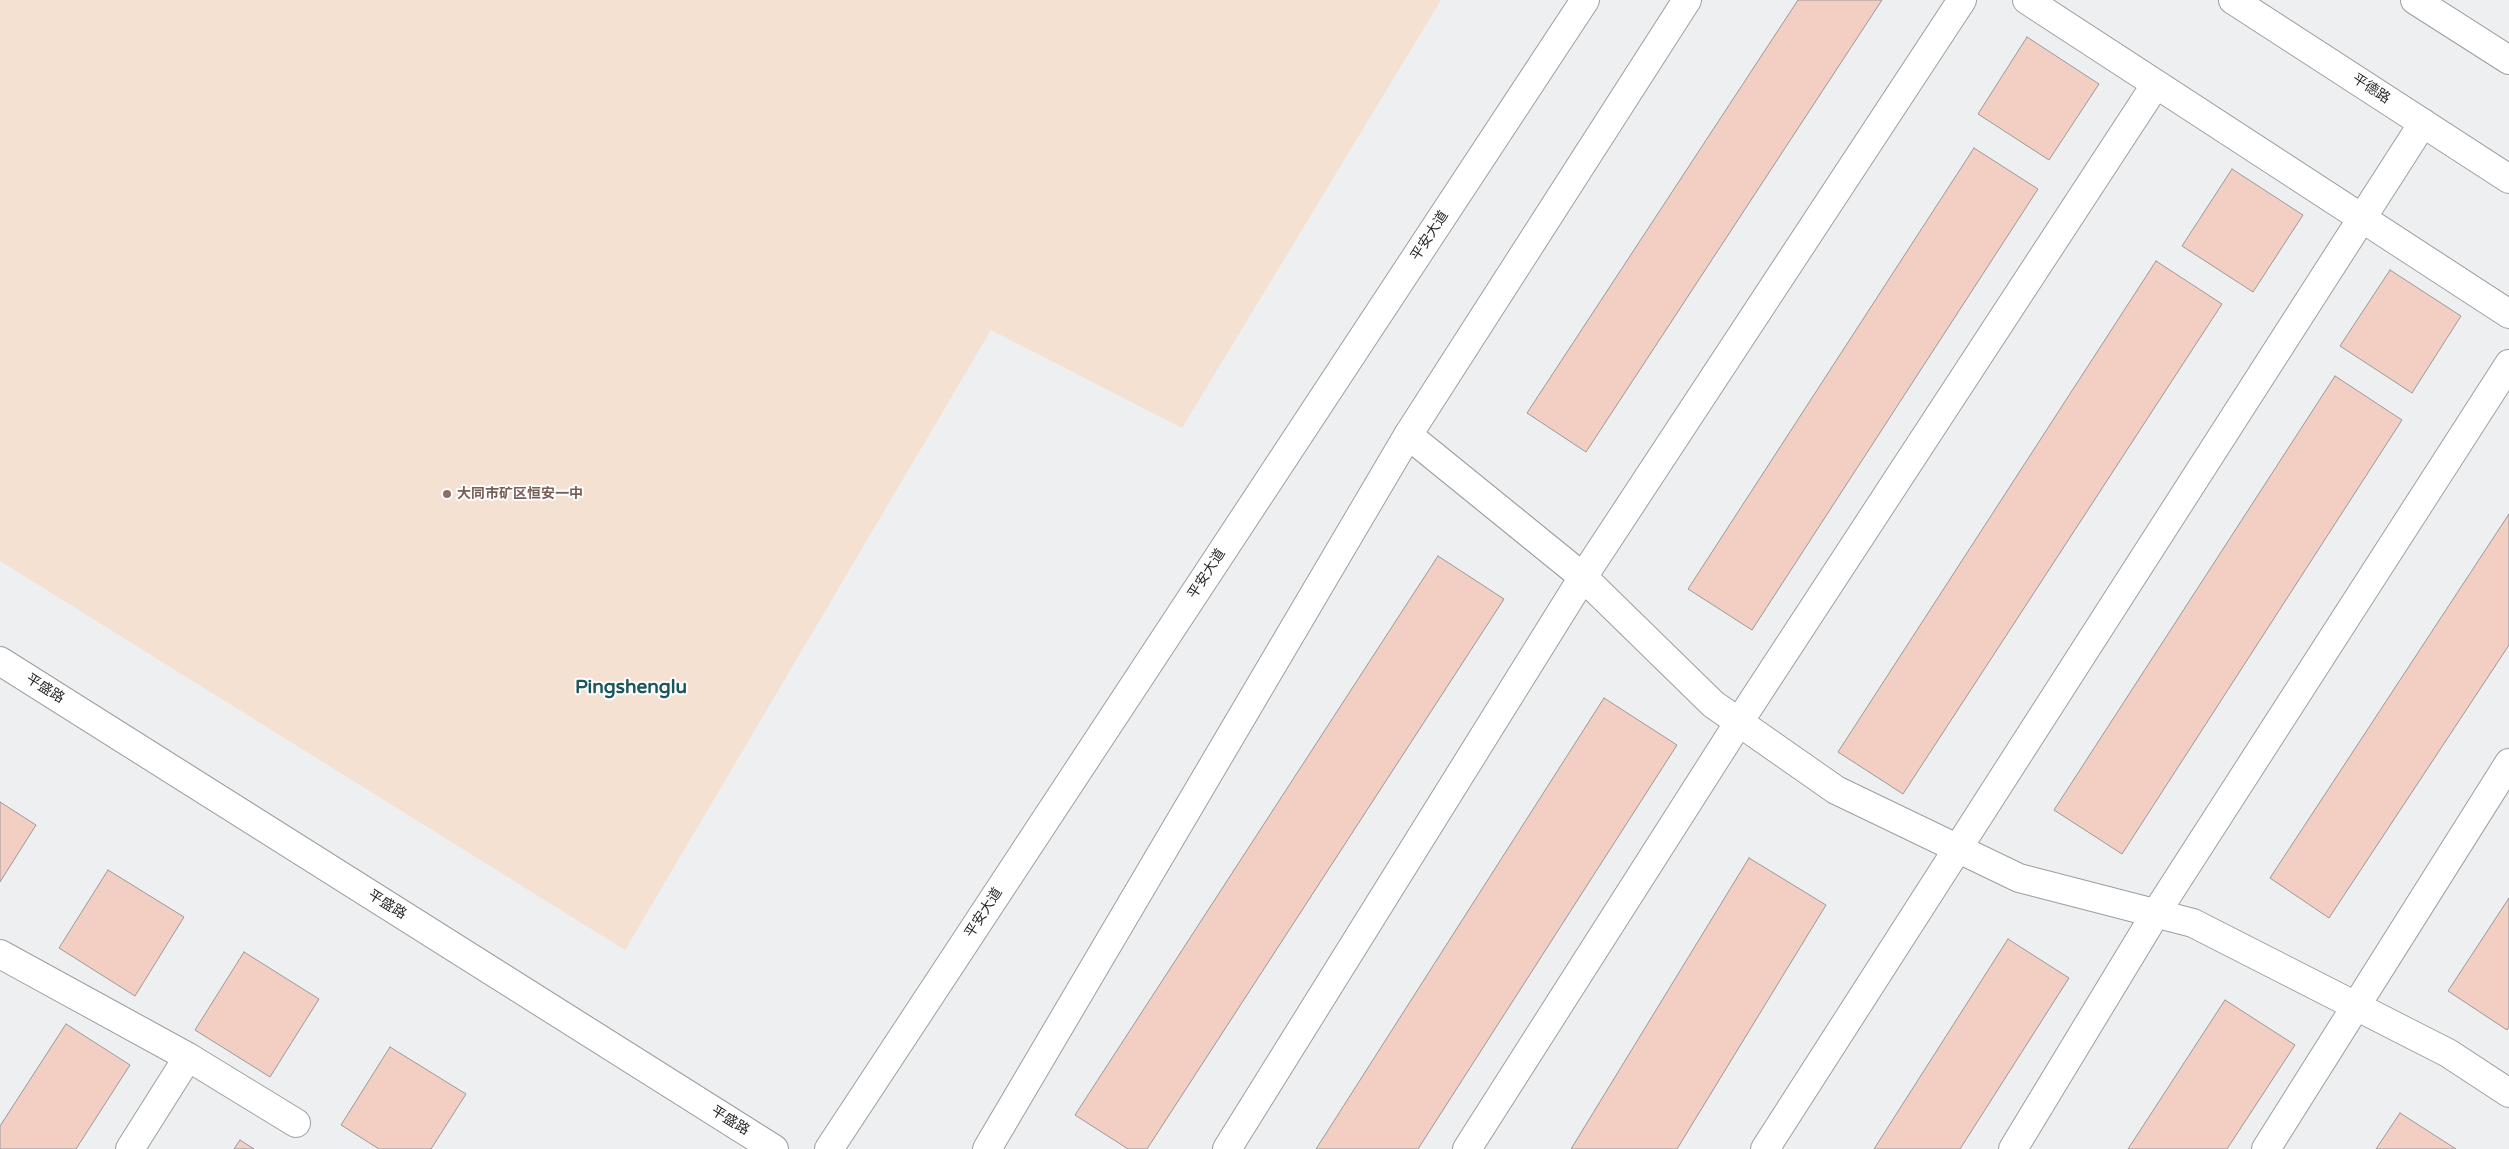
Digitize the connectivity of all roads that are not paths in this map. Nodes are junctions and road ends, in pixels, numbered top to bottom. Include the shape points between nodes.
1 (1586, 0) edge
2 (1687, 0) edge
3 (1962, 0) edge
4 (2027, 0) edge
5 (2233, 0) edge
6 (2415, 0) edge
7 (2509, 60) edge
8 (2156, 84) junction
9 (2423, 123) junction
10 (2509, 179) edge
11 (2362, 218) junction
12 (2509, 314) edge
13 (2509, 364) edge
14 (1408, 435) junction
15 (1583, 577) junction
16 (0, 661) edge
17 (1739, 722) junction
18 (2509, 763) edge
19 (1959, 849) junction
20 (2156, 913) junction
21 (0, 954) edge
22 (2354, 1005) junction
23 (188, 1057) junction
24 (2509, 1093) edge
25 (296, 1123) dead end
26 (130, 1149) edge
27 (774, 1149) edge
28 (829, 1149) edge
29 (987, 1149) edge
30 (1227, 1149) edge
31 (1467, 1149) edge
32 (1765, 1149) edge
33 (2013, 1149) edge
34 (2266, 1149) edge

1 - 28 main road, 平安大道
2 - 14 main road
3 - 15 main road
4 - 8 main road
5 - 9 main road, 平德路
6 - 7 main road
8 - 11 main road
8 - 17 main road
9 - 10 main road, 平德路
9 - 11 main road
11 - 12 main road
11 - 19 main road
13 - 20 main road
14 - 15 main road
14 - 29 main road
15 - 17 main road via 1713,704
15 - 30 main road
16 - 27 main road, 平盛路
17 - 19 main road via 1836,790
17 - 31 main road
18 - 22 main road
19 - 20 main road via 2020,878
19 - 32 main road
20 - 22 main road via 2193,923
20 - 33 main road
21 - 23 main road
22 - 24 main road via 2448,1053
22 - 34 main road
23 - 25 main road
23 - 26 main road

